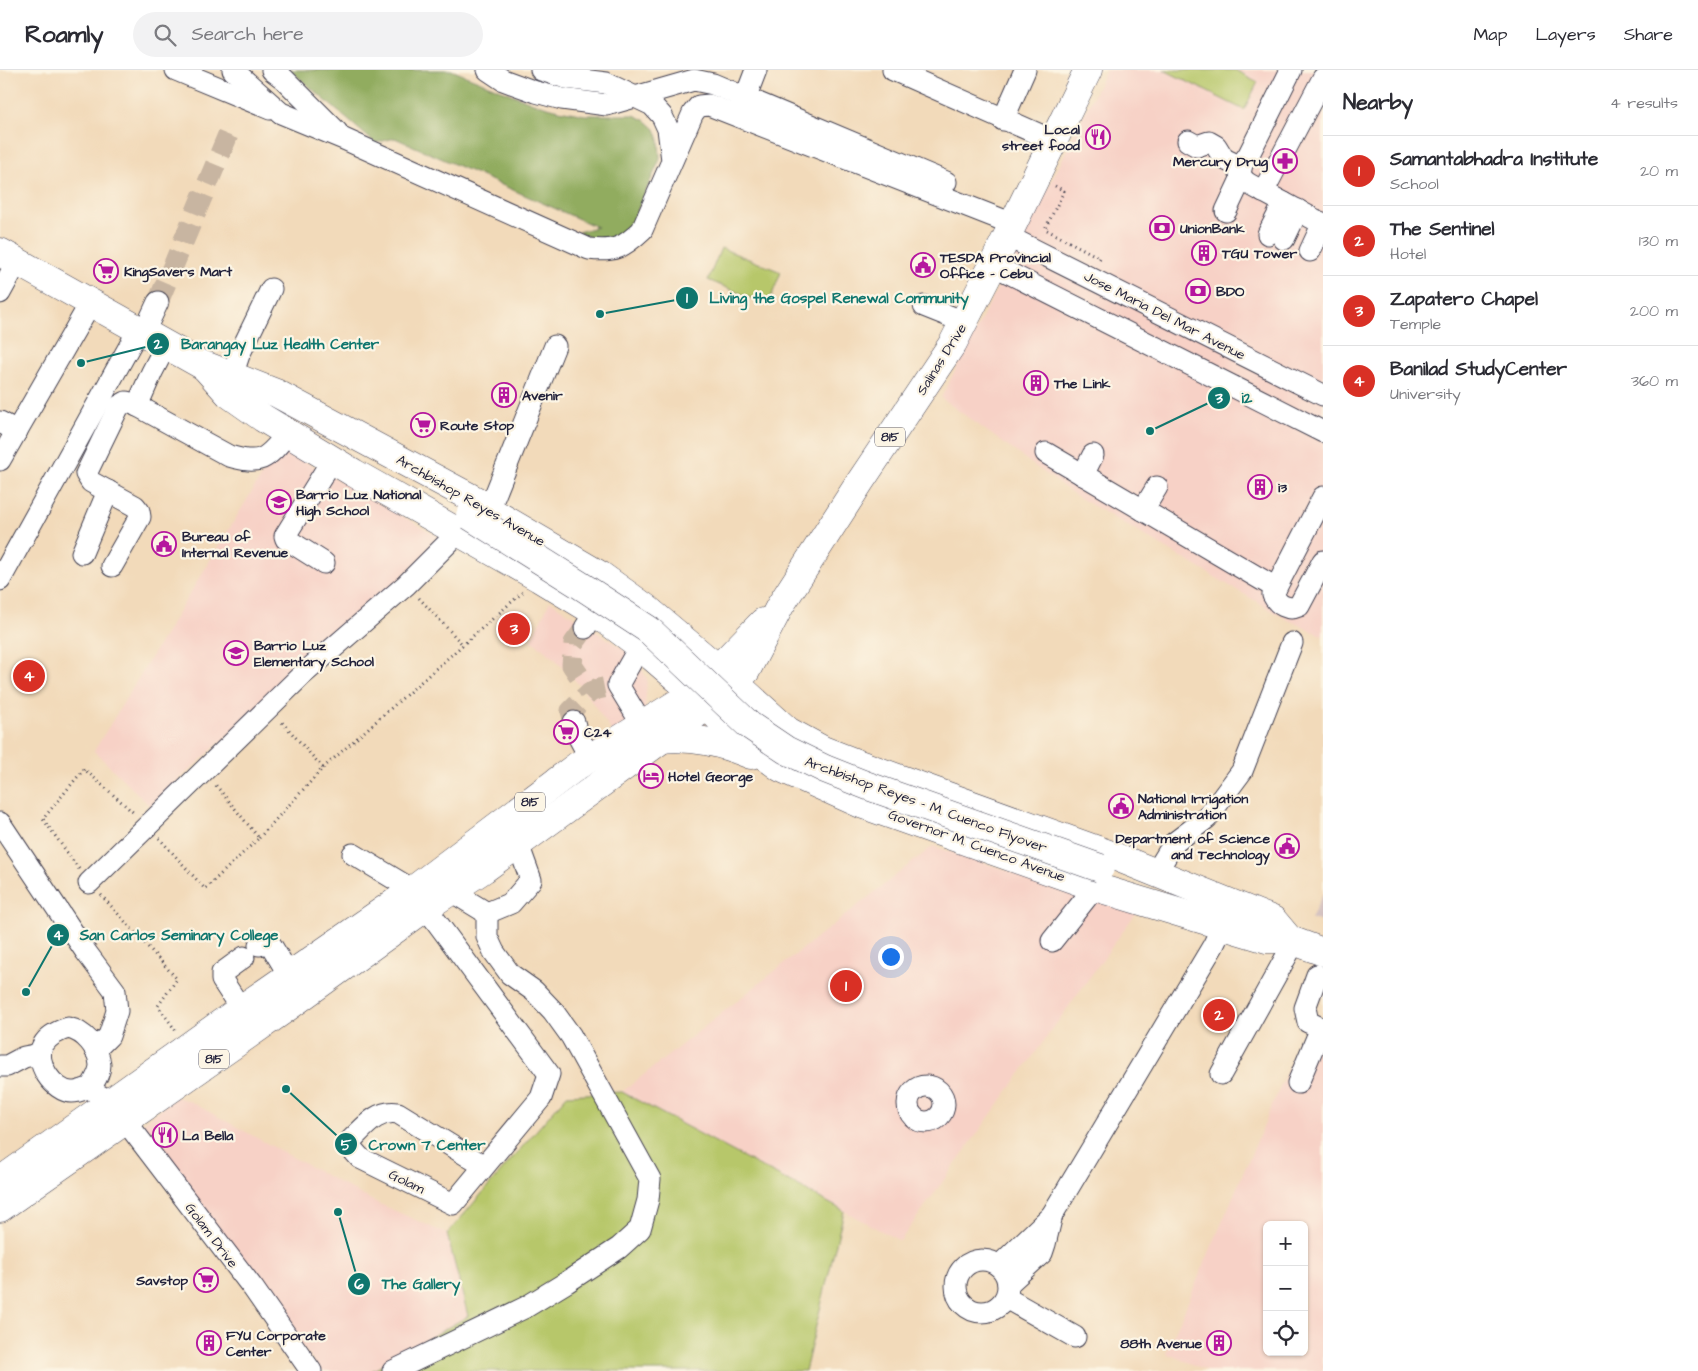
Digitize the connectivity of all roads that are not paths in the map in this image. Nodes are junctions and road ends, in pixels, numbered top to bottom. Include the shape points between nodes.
1 (176, 70) edge
2 (232, 70) edge
3 (272, 70) edge
4 (488, 70) edge
5 (541, 70) edge
6 (756, 70) edge
7 (893, 70) edge
8 (1025, 70) edge
9 (1088, 70) edge
10 (1291, 70) edge
11 (715, 77) edge
12 (1323, 78) edge
13 (635, 97) junction
14 (742, 107) junction
15 (281, 113) junction
16 (1003, 120) junction
17 (344, 139) junction
18 (1054, 141) junction
19 (1192, 143) dead end
20 (672, 161) junction
21 (1236, 168) junction
22 (1263, 192) junction
23 (1291, 207) junction
24 (1226, 211) dead end
25 (1013, 224) junction
26 (1323, 224) edge
27 (1276, 237) dead end
28 (1310, 251) dead end
29 (9, 257) edge
30 (993, 265) junction
31 (271, 289) dead end
32 (0, 292) edge
33 (91, 302) junction
34 (158, 302) tunnel mouth
35 (924, 306) dead end
36 (964, 322) junction
37 (150, 335) junction
38 (555, 346) dead end
39 (204, 365) junction
40 (232, 376) junction
41 (1323, 395) edge
42 (137, 406) junction
43 (8, 427) edge
44 (1323, 432) edge
45 (288, 434) junction
46 (1046, 453) dead end
47 (1093, 455) dead end
48 (0, 460) edge
49 (332, 460) junction
50 (1083, 475) junction
51 (1157, 487) dead end
52 (108, 491) junction
53 (1323, 497) edge
54 (1143, 510) junction
55 (473, 519) junction
56 (82, 553) dead end
57 (1323, 561) edge
58 (324, 563) dead end
59 (112, 566) dead end
60 (0, 580) edge
61 (1318, 584) edge
62 (1276, 588) junction
63 (652, 614) junction
64 (1292, 643) dead end
65 (640, 647) junction
66 (726, 676) junction
67 (700, 700) junction
68 (574, 722) tunnel mouth
69 (652, 728) junction
70 (801, 738) junction
71 (590, 758) junction
72 (780, 768) junction
73 (0, 823) edge
74 (518, 844) junction
75 (353, 854) dead end
76 (1155, 874) junction
77 (1097, 878) junction
78 (89, 883) road end
79 (451, 891) junction
80 (419, 899) junction
81 (487, 913) junction
82 (1223, 925) junction
83 (1292, 940) junction
84 (1052, 941) dead end
85 (1320, 963) edge
86 (289, 975) junction
87 (240, 1009) junction
88 (1323, 1024) edge
89 (95, 1050) junction
90 (40, 1054) junction
91 (0, 1066) edge
92 (1221, 1074) dead end
93 (1298, 1083) dead end
94 (109, 1103) junction
95 (484, 1166) junction
96 (0, 1181) edge
97 (0, 1208) edge
98 (1075, 1337) dead end
99 (311, 1371) edge
100 (393, 1371) edge

1 - 15 street
2 - 15 street
3 - 17 street
4 - 13 street via 520,86 569,100 607,105
5 - 13 street via 566,78 606,83
6 - 14 street
7 - 16 street
8 - 16 street
9 - 18 main road, Salinas Drive / 815
10 - 21 street
11 - 13 street
11 - 14 street
12 - 22 street
13 - 20 street via 652,105 662,116 668,129
14 - 20 street via 700,106 692,113
14 - 25 street, Jose Maria Del Mar Avenue
15 - 17 street
16 - 18 street
17 - 20 street via 589,249 607,251 629,243 642,230
18 - 25 main road, Salinas Drive / 815
19 - 21 street via 1200,156 1210,163
21 - 22 street via 1249,184
21 - 24 street
22 - 23 street
23 - 26 street
23 - 27 street
25 - 30 main road, Salinas Drive / 815
25 - 41 street, Jose Maria Del Mar Avenue via 1090,277
26 - 28 street
29 - 32 street
29 - 33 main road, Archbishop Reyes Avenue
30 - 36 main road, Salinas Drive / 815
30 - 44 street
31 - 40 street
33 - 37 main road, Archbishop Reyes Avenue
33 - 43 street
34 - 37 street
35 - 36 street
36 - 66 main road, Salinas Drive / 815 via 780,606
37 - 39 main road, Archbishop Reyes Avenue
37 - 42 street via 152,372
37 - 60 street
38 - 55 street
39 - 40 main road, Archbishop Reyes Avenue
39 - 45 main road, Archbishop Reyes Avenue via 229,394
39 - 55 main road, Archbishop Reyes Avenue via 282,414
40 - 55 main road, Archbishop Reyes Avenue via 276,393 480,504
42 - 45 street via 230,456 247,461 268,457
42 - 52 street via 126,402 119,406 86,474 90,482
43 - 48 street
45 - 49 main road, Archbishop Reyes Avenue
46 - 50 street
47 - 50 street
49 - 55 main road, Archbishop Reyes Avenue
49 - 58 street via 285,536
50 - 54 street
51 - 54 street
52 - 56 street
52 - 59 street via 135,506 140,518
53 - 62 street
54 - 62 street
55 - 63 main road, Archbishop Reyes Avenue via 600,575
55 - 65 main road, Archbishop Reyes Avenue via 590,620
55 - 77 main road, Archbishop Reyes - M. Cuenco Flyover, bridge via 649,630 749,726 786,750 825,770
55 - 78 street via 406,585 302,675
57 - 61 street
61 - 62 street via 1293,609 1276,601 1273,595
63 - 65 main road via 654,631
63 - 66 main road, Archbishop Reyes Avenue
64 - 76 street via 1242,772 1207,818 1174,844
65 - 67 main road, Archbishop Reyes Avenue
65 - 69 main road via 657,681
65 - 69 street via 618,685
66 - 67 main road, 815
66 - 70 main road, Governor M. Cuenco Avenue via 788,731
67 - 69 main road, 815
67 - 72 main road, Governor M. Cuenco Avenue via 735,734
68 - 71 street
69 - 71 main road, 815
69 - 72 main road via 682,738 734,748
69 - 74 main road, 815
70 - 72 main road via 781,746
70 - 76 main road, Governor M. Cuenco Avenue via 859,764 1114,856
71 - 80 main road, 815
72 - 77 main road, Governor M. Cuenco Avenue via 862,804
73 - 89 street via 115,992 116,1011 110,1036
74 - 79 main road, 815
74 - 81 street via 531,880 511,903
75 - 80 street
76 - 83 main road, Governor M. Cuenco Avenue via 1273,920
77 - 82 main road, Governor M. Cuenco Avenue
77 - 83 main road, Governor M. Cuenco Avenue
77 - 84 street
79 - 80 main road, 815
79 - 81 street
80 - 86 main road, 815
80 - 94 main road, 815 via 348,971
80 - 95 street via 548,1074 541,1098
81 - 100 street via 487,936 494,952 510,974 534,991 553,1011 583,1057 650,1179 648,1200 640,1229 582,1273 526,1306
82 - 83 main road, Governor M. Cuenco Avenue via 1267,939
82 - 98 street via 1052,1215 1042,1252 1004,1282
83 - 85 main road, Governor M. Cuenco Avenue
83 - 92 street
85 - 88 street via 1305,1008 1308,1022
86 - 87 main road, 815
86 - 87 street via 270,945 265,943 251,951 222,973 222,980
87 - 94 main road, 815
88 - 93 street
89 - 90 street via 84,1034 68,1028 47,1040
89 - 94 street via 100,1066 98,1074
90 - 91 street
90 - 94 street via 41,1063 56,1086
94 - 96 main road, 815
94 - 97 main road, 815
94 - 99 street, Golam Drive via 253,1288
95 - 95 street, Golam via 453,1204 360,1158 352,1149 350,1140 379,1114 389,1112 398,1114

